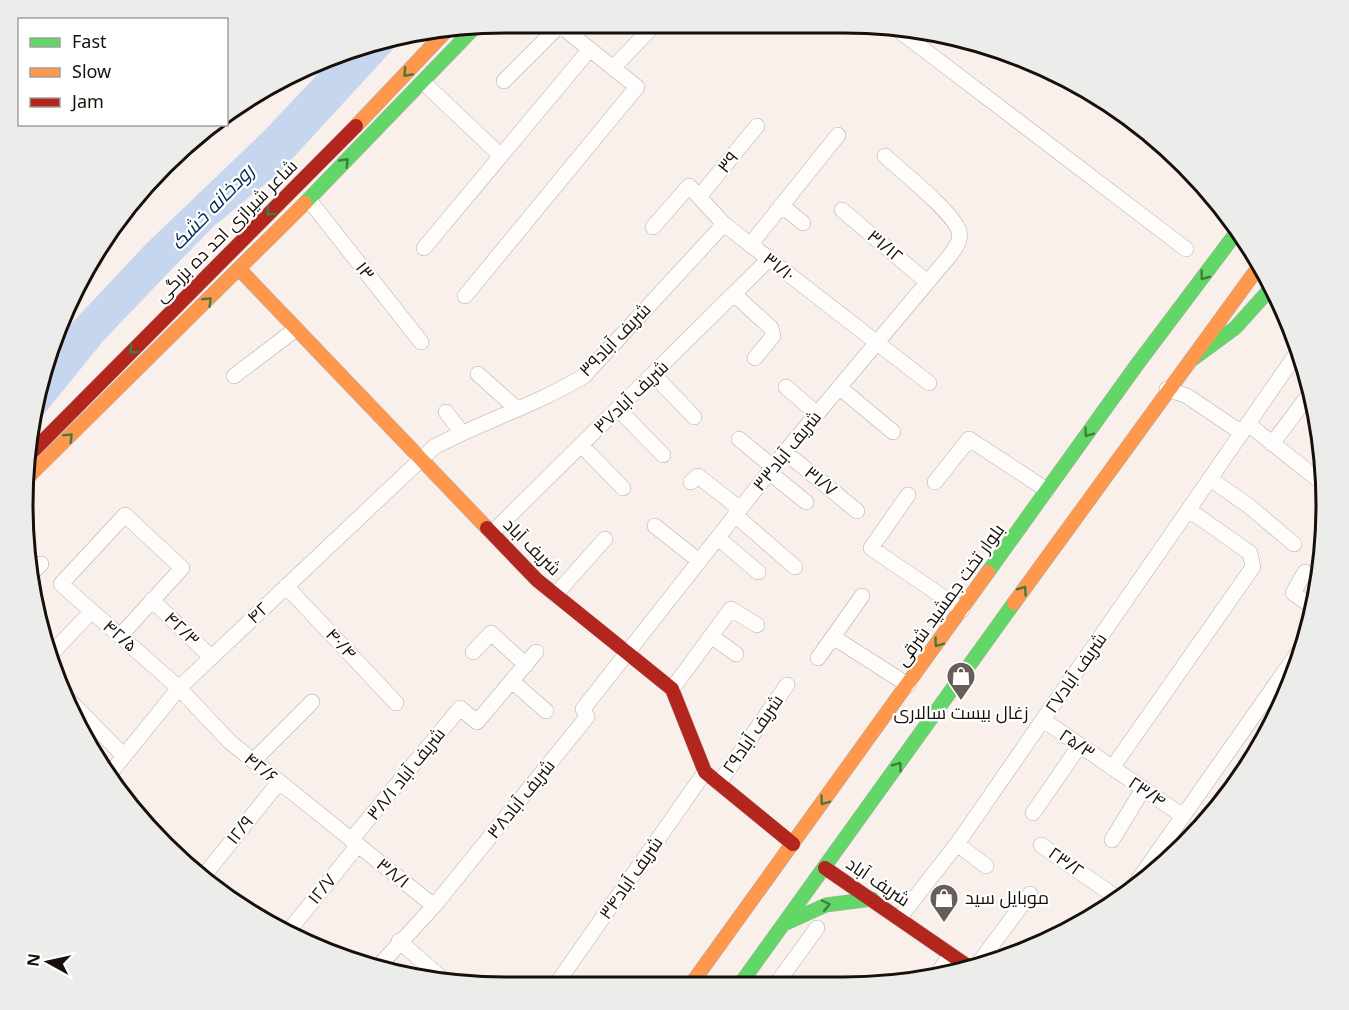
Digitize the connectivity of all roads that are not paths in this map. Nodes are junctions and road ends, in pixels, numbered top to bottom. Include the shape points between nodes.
1 (549, 33) edge
2 (569, 33) edge
3 (646, 33) edge
4 (468, 35) edge
5 (907, 37) edge
6 (440, 38) edge
7 (590, 50) junction
8 (613, 68) junction
9 (504, 81) dead end
10 (423, 82) junction
11 (757, 126) dead end
12 (838, 135) dead end
13 (501, 156) junction
14 (885, 156) dead end
15 (694, 192) junction
16 (309, 201) junction
17 (781, 205) junction
18 (842, 210) dead end
19 (803, 223) dead end
20 (724, 224) junction
21 (654, 227) dead end
22 (1233, 238) edge
23 (750, 245) junction
24 (424, 248) dead end
25 (1186, 249) dead end
26 (769, 259) junction
27 (240, 270) junction
28 (1255, 272) edge
29 (927, 282) junction
30 (735, 295) junction
31 (1266, 295) edge
32 (465, 296) dead end
33 (296, 329) junction
34 (421, 342) dead end
35 (875, 342) junction
36 (755, 358) dead end
37 (1293, 359) edge
38 (1185, 365) junction
39 (478, 374) dead end
40 (654, 375) junction
41 (234, 376) dead end
42 (929, 383) dead end
43 (786, 387) dead end
44 (839, 387) junction
45 (1167, 388) junction
46 (1304, 401) edge
47 (517, 409) junction
48 (618, 409) junction
49 (446, 412) dead end
50 (816, 414) junction
51 (694, 417) dead end
52 (1245, 428) junction
53 (893, 432) dead end
54 (462, 433) junction
55 (739, 440) dead end
56 (1272, 444) junction
57 (581, 446) junction
58 (37, 447) edge
59 (785, 452) junction
60 (663, 454) dead end
61 (421, 460) junction
62 (771, 470) junction
63 (34, 471) edge
64 (1315, 474) edge
65 (1210, 479) junction
66 (691, 482) dead end
67 (935, 482) dead end
68 (623, 488) dead end
69 (1047, 490) junction
70 (908, 495) dead end
71 (806, 502) dead end
72 (1189, 510) junction
73 (857, 511) dead end
74 (738, 512) junction
75 (655, 526) dead end
76 (492, 533) junction
77 (718, 538) junction
78 (605, 539) dead end
79 (1294, 544) dead end
80 (699, 561) junction
81 (795, 567) dead end
82 (758, 572) dead end
83 (1305, 572) dead end
84 (286, 586) junction
85 (555, 595) junction
86 (862, 596) dead end
87 (153, 600) junction
88 (1306, 602) edge
89 (969, 605) junction
90 (92, 611) junction
91 (757, 625) dead end
92 (120, 636) junction
93 (711, 636) junction
94 (833, 637) junction
95 (56, 649) edge
96 (473, 652) dead end
97 (536, 652) dead end
98 (627, 653) junction
99 (736, 654) dead end
100 (211, 657) junction
101 (818, 658) dead end
102 (526, 665) junction
103 (1286, 669) edge
104 (512, 681) junction
105 (787, 685) dead end
106 (908, 685) junction
107 (179, 688) junction
108 (672, 689) junction
109 (312, 702) dead end
110 (396, 703) dead end
111 (546, 711) dead end
112 (81, 713) edge
113 (1043, 720) junction
114 (1080, 745) junction
115 (124, 756) junction
116 (253, 761) junction
117 (114, 768) edge
118 (1112, 768) junction
119 (705, 772) junction
120 (279, 782) junction
121 (720, 783) junction
122 (1143, 789) junction
123 (1033, 813) dead end
124 (1183, 816) junction
125 (1112, 840) dead end
126 (355, 842) junction
127 (793, 844) junction
128 (957, 844) junction
129 (1041, 845) dead end
130 (1148, 865) edge
131 (986, 866) dead end
132 (825, 868) junction
133 (208, 871) edge
134 (1030, 894) dead end
135 (1111, 894) edge
136 (872, 899) junction
137 (434, 906) junction
138 (898, 918) junction
139 (784, 924) junction
140 (292, 926) edge
141 (817, 928) dead end
142 (399, 940) junction
143 (950, 955) junction
144 (984, 956) edge
145 (382, 961) edge
146 (961, 962) edge
147 (943, 966) edge
148 (434, 972) edge
149 (561, 977) edge
150 (696, 977) edge
151 (745, 977) edge
152 (781, 977) edge

1 - 9 street
2 - 7 street
3 - 8 street
4 - 10 main road
5 - 25 street
6 -> 58 main road, شاعر شیرازی احد ده بزرگی
7 - 8 street
7 - 13 street
8 - 32 street via 637,87
10 - 13 street
16 -> 10 main road
11 - 15 street, ۳۹
12 - 17 street
13 - 24 street
14 - 29 street, شریف آباد۳۳ via 958,229 960,240
15 - 20 street, ۳۱/۱۰
15 - 21 street, ۳۹
16 - 27 main road
16 - 34 street, ۱۳
17 - 19 street
17 - 23 street
18 - 29 street, ۳۱/۱۲
20 - 23 street, ۳۱/۱۰
20 - 47 street, شریف آباد۳۹ via 584,376
22 -> 69 main road, بلوار تخت جمشید شرقی
23 - 26 street, ۳۱/۱۰
26 - 30 street, شریف آباد۳۷
26 - 35 street, ۳۱/۱۰
27 - 33 main road, شریف آباد
63 -> 27 main road
28 - 38 main road
29 - 35 street, شریف آباد۳۳
30 - 36 street via 771,328 773,336
30 - 40 street, شریف آباد۳۷
31 - 38 main road via 1216,345
33 - 41 street
33 - 61 main road, شریف آباد
35 - 42 street, ۳۱/۱۰
35 - 44 street, شریف آباد۳۳
37 - 52 street, شریف آباد۲۷
38 - 45 main road
39 - 47 street
40 - 48 street, شریف آباد۳۷
40 - 51 street
43 - 50 street
44 - 50 street, شریف آباد۳۳
44 - 53 street
45 - 52 street
132 -> 45 main road via 996,620
46 - 56 street
47 - 54 street, شریف آباد۳۹
48 - 57 street, شریف آباد۳۷
48 - 60 street
49 - 54 street
50 - 59 street, شریف آباد۳۳
52 - 56 street
52 - 65 street, شریف آباد۲۷
54 - 61 street, شریف آباد۳۹ via 434,447
55 - 62 street
56 - 64 street
57 - 68 street
57 - 76 street, شریف آباد۳۷
59 - 62 street, شریف آباد۳۳
59 - 73 street, ۳۱/۷
61 - 76 main road, شریف آباد
61 - 84 street, ۴۲
62 - 71 street
62 - 74 street, شریف آباد۳۳
65 - 72 street, شریف آباد۲۷
65 - 79 street
66 - 74 street via 698,476
67 - 69 street via 969,439
69 - 89 main road, بلوار تخت جمشید شرقی
70 - 89 street via 871,548
72 - 113 street, شریف آباد۲۷
72 - 118 street via 1250,553 1252,567
74 - 77 street, شریف آباد۳۳
74 - 81 street
75 - 80 street
76 - 85 main road, شریف آباد
77 - 80 street, شریف آباد۳۳
77 - 82 street
78 - 85 street
80 - 98 street, شریف آباد۳۳
83 - 88 street via 1293,593
84 - 100 street, ۴۲
84 - 110 street, ۴۰/۴
85 - 98 main road, شریف آباد
86 - 94 street
87 - 90 street, ۴۲/۵ via 182,568 125,514 61,584
87 - 92 street
87 - 100 street, ۴۲/۳
89 -> 106 main road, بلوار تخت جمشید شرقی
90 - 92 street, ۴۲/۵
90 - 95 street
91 - 93 street via 731,609
92 - 107 street, ۴۲/۵
93 - 99 street
93 - 108 street
94 - 101 street
94 - 106 street
96 - 102 street via 491,633
97 - 102 street
98 - 108 main road, شریف آباد
98 - 137 street, شریف آباد۳۸ via 583,709 587,717
100 - 107 street, ۴۲
102 - 104 street
103 - 124 street
104 - 111 street
104 - 126 street, ۳۸/۱ شریف آباد via 477,722 460,708
105 - 121 street, شریف آباد۲۹
106 -> 127 main road, بلوار تخت جمشید شرقی
107 - 115 street, ۴۲
107 - 116 street, ۴۲/۶
108 - 119 main road, شریف آباد
109 - 116 street
112 - 115 street
113 - 114 street, ۲۵/۳
113 - 128 street, شریف آباد۲۷
114 - 118 street, ۲۵/۳
114 - 123 street
115 - 117 street, ۴۲
116 - 120 street, ۴۲/۶
118 - 122 street, ۲۳/۴
119 - 121 main road
119 - 149 street, شریف آباد۳۴
120 - 126 street, ۴۲/۶
120 - 133 street, ۱۲/۹
121 - 127 main road
122 - 124 street, ۲۳/۴
122 - 125 street
124 - 130 street
126 - 137 street, ۳۸/۱
126 - 140 street, ۱۲/۷
127 - 150 main road, بلوار تخت جمشید شرقی
128 - 131 street
128 - 138 street, شریف آباد۲۷
129 - 135 street, ۲۳/۲
132 - 136 main road, شریف آباد
132 - 139 main road
134 - 144 street
136 - 138 main road, شریف آباد
139 -> 136 main road via 814,907
137 - 142 street, شریف آباد۳۸
138 - 143 main road, شریف آباد
139 - 151 main road
141 - 152 street
142 - 145 street, شریف آباد۳۸
142 - 148 street
143 - 146 main road, شریف آباد
143 - 147 street

